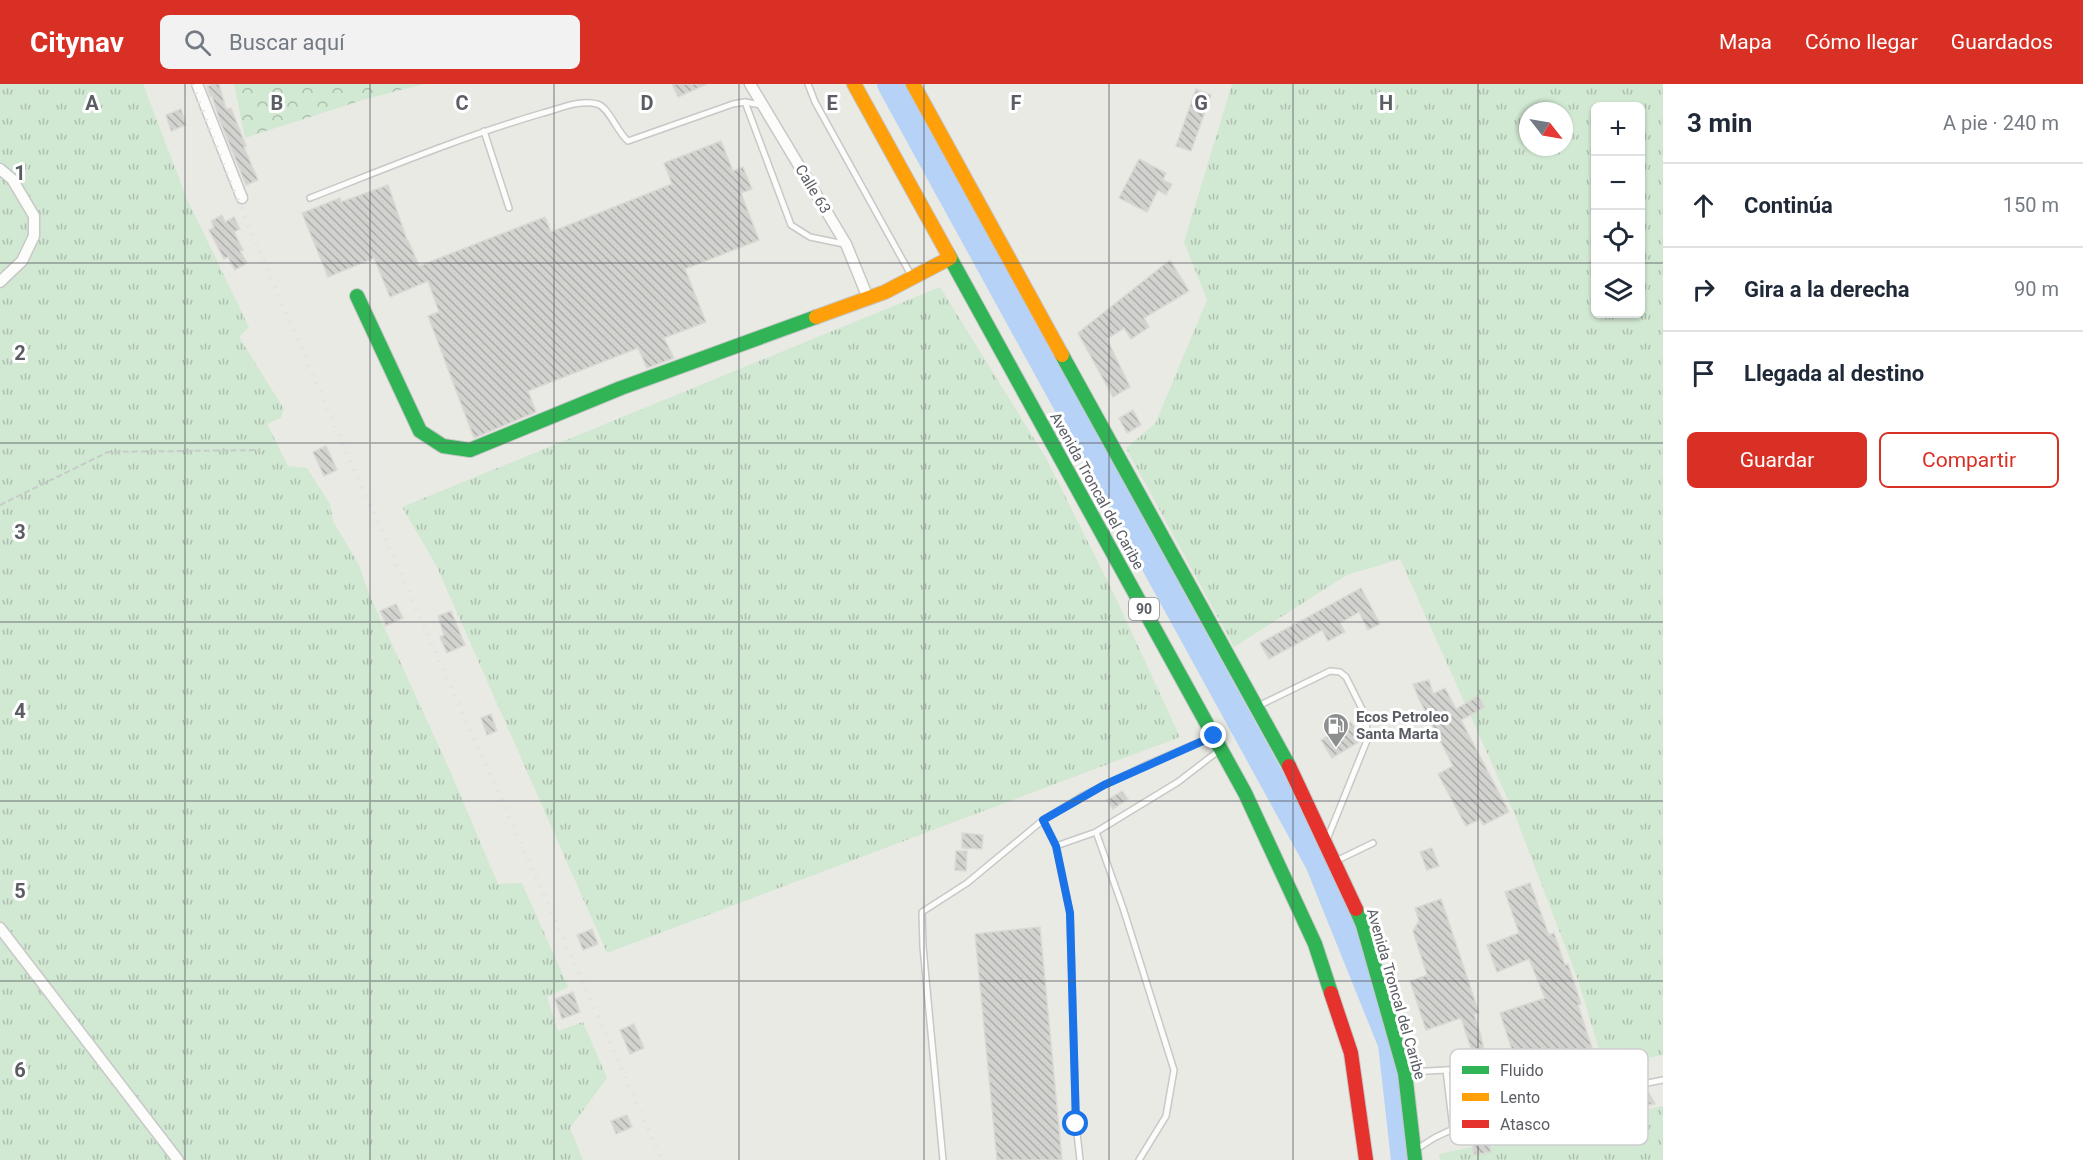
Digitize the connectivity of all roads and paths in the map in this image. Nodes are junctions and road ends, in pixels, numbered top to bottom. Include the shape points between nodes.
1 (197, 84) edge
2 (750, 84) edge
3 (808, 84) edge
4 (854, 84) edge
5 (913, 84) edge
6 (745, 102) junction
7 (762, 105) junction
8 (484, 131) junction
9 (0, 169) edge
10 (242, 198) dead end
11 (310, 198) dead end
12 (509, 208) dead end
13 (846, 244) junction
14 (950, 258) junction
15 (913, 279) junction
16 (0, 282) edge
17 (357, 296) dead end
18 (868, 298) junction
19 (260, 450) dead end
20 (0, 505) edge
21 (1256, 707) junction
22 (1214, 736) junction
23 (1221, 750) junction
24 (1043, 820) junction
25 (1096, 832) junction
26 (1373, 843) dead end
27 (1325, 844) junction
28 (1056, 846) junction
29 (1334, 862) junction
30 (0, 928) edge
31 (1446, 1070) junction
32 (1450, 1070) edge
33 (1405, 1073) junction
34 (1663, 1080) edge
35 (1648, 1083) edge
36 (1450, 1104) edge
37 (1450, 1130) edge
38 (1414, 1156) edge
39 (178, 1160) edge
40 (943, 1160) edge
41 (1080, 1160) edge
42 (1139, 1160) edge
43 (1366, 1160) edge

1 - 10 street
2 - 7 street, Calle 63
3 - 15 lane
4 - 14 main road, Avenida Troncal del Caribe / 90
5 - 21 main road, Avenida Troncal del Caribe
6 - 7 lane
6 - 8 lane via 628,141 604,106 594,103 573,105
6 - 13 lane via 791,225 810,237
7 - 13 street, Calle 63
8 - 11 lane
8 - 12 lane
9 - 16 street via 12,179 34,216 34,236 22,261
13 - 18 street, Calle 63
14 - 15 main road
14 - 22 main road, Avenida Troncal del Caribe / 90
15 - 18 main road
17 - 18 main road via 420,431 449,450 470,450 621,388
19 - 20 path via 108,452
21 - 27 main road, Avenida Troncal del Caribe
21 - 27 lane via 1330,671 1346,676 1365,715 1368,738
22 - 23 main road, Avenida Troncal del Caribe / 90
22 - 24 lane via 1104,785
23 - 25 lane via 1178,782
23 - 43 main road, Avenida Troncal del Caribe / 90 via 1315,945 1351,1053
24 - 28 lane
24 - 40 lane via 967,883 922,912
25 - 28 lane
25 - 42 lane via 1174,1070 1166,1116
26 - 29 lane
27 - 29 main road, Avenida Troncal del Caribe
28 - 41 lane via 1070,913
29 - 33 main road, Avenida Troncal del Caribe via 1363,925
30 - 39 street
31 - 32 lane
31 - 33 lane
31 - 36 lane
33 - 38 main road, Avenida Troncal del Caribe
34 - 35 lane
37 - 38 lane via 1434,1138

